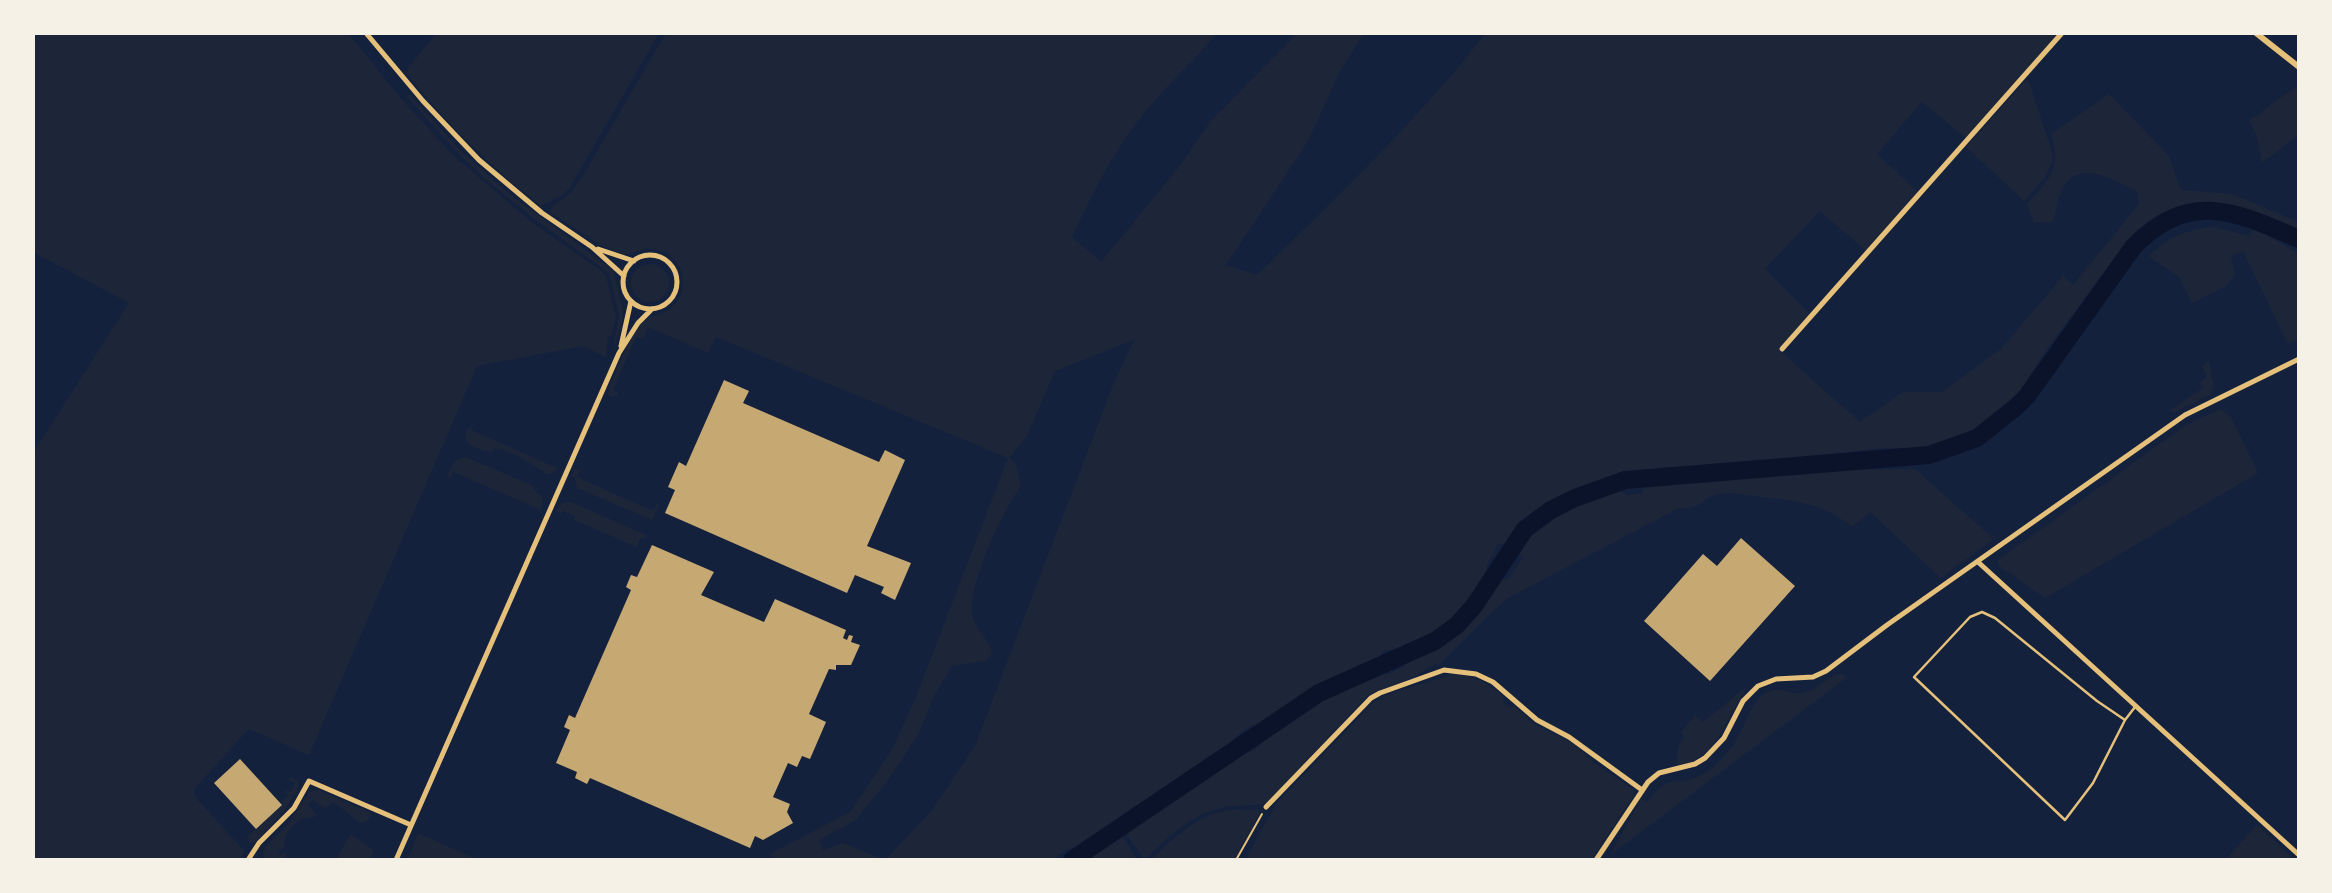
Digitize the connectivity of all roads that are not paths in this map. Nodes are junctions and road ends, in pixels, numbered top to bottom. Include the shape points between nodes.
1 (366, 33) edge
2 (2062, 33) edge
3 (2256, 33) edge
4 (2299, 67) edge
5 (592, 247) junction
6 (634, 261) junction
7 (624, 275) junction
8 (631, 301) junction
9 (652, 309) junction
10 (1782, 349) dead end
11 (619, 353) junction
12 (2299, 359) edge
13 (1978, 562) junction
14 (2136, 706) junction
15 (2124, 720) junction
16 (1642, 790) junction
17 (1266, 807) road end
18 (411, 825) junction
19 (2299, 855) edge
20 (248, 860) edge
21 (396, 860) edge
22 (1597, 860) edge

1 - 5 street via 479,160 548,218
2 - 10 street
3 - 4 street
5 - 6 street
5 - 7 street
6 - 7 street
6 - 9 street via 642,256 660,257 668,261 677,277 668,302
7 - 8 street via 623,285
8 - 9 street
8 - 11 street
9 - 11 street
11 - 18 street
12 - 13 street via 2185,415
13 - 14 street
13 - 16 street via 1826,671 1758,685 1743,701 1724,738 1705,758 1659,773
14 - 15 lane
14 - 19 street
15 - 15 lane via 1982,612 1970,617 1914,677 2065,820 2093,783
16 - 17 street via 1569,737 1537,720 1493,682 1465,671 1444,670 1371,698
16 - 22 street
18 - 20 street via 309,781 294,808
18 - 21 street

